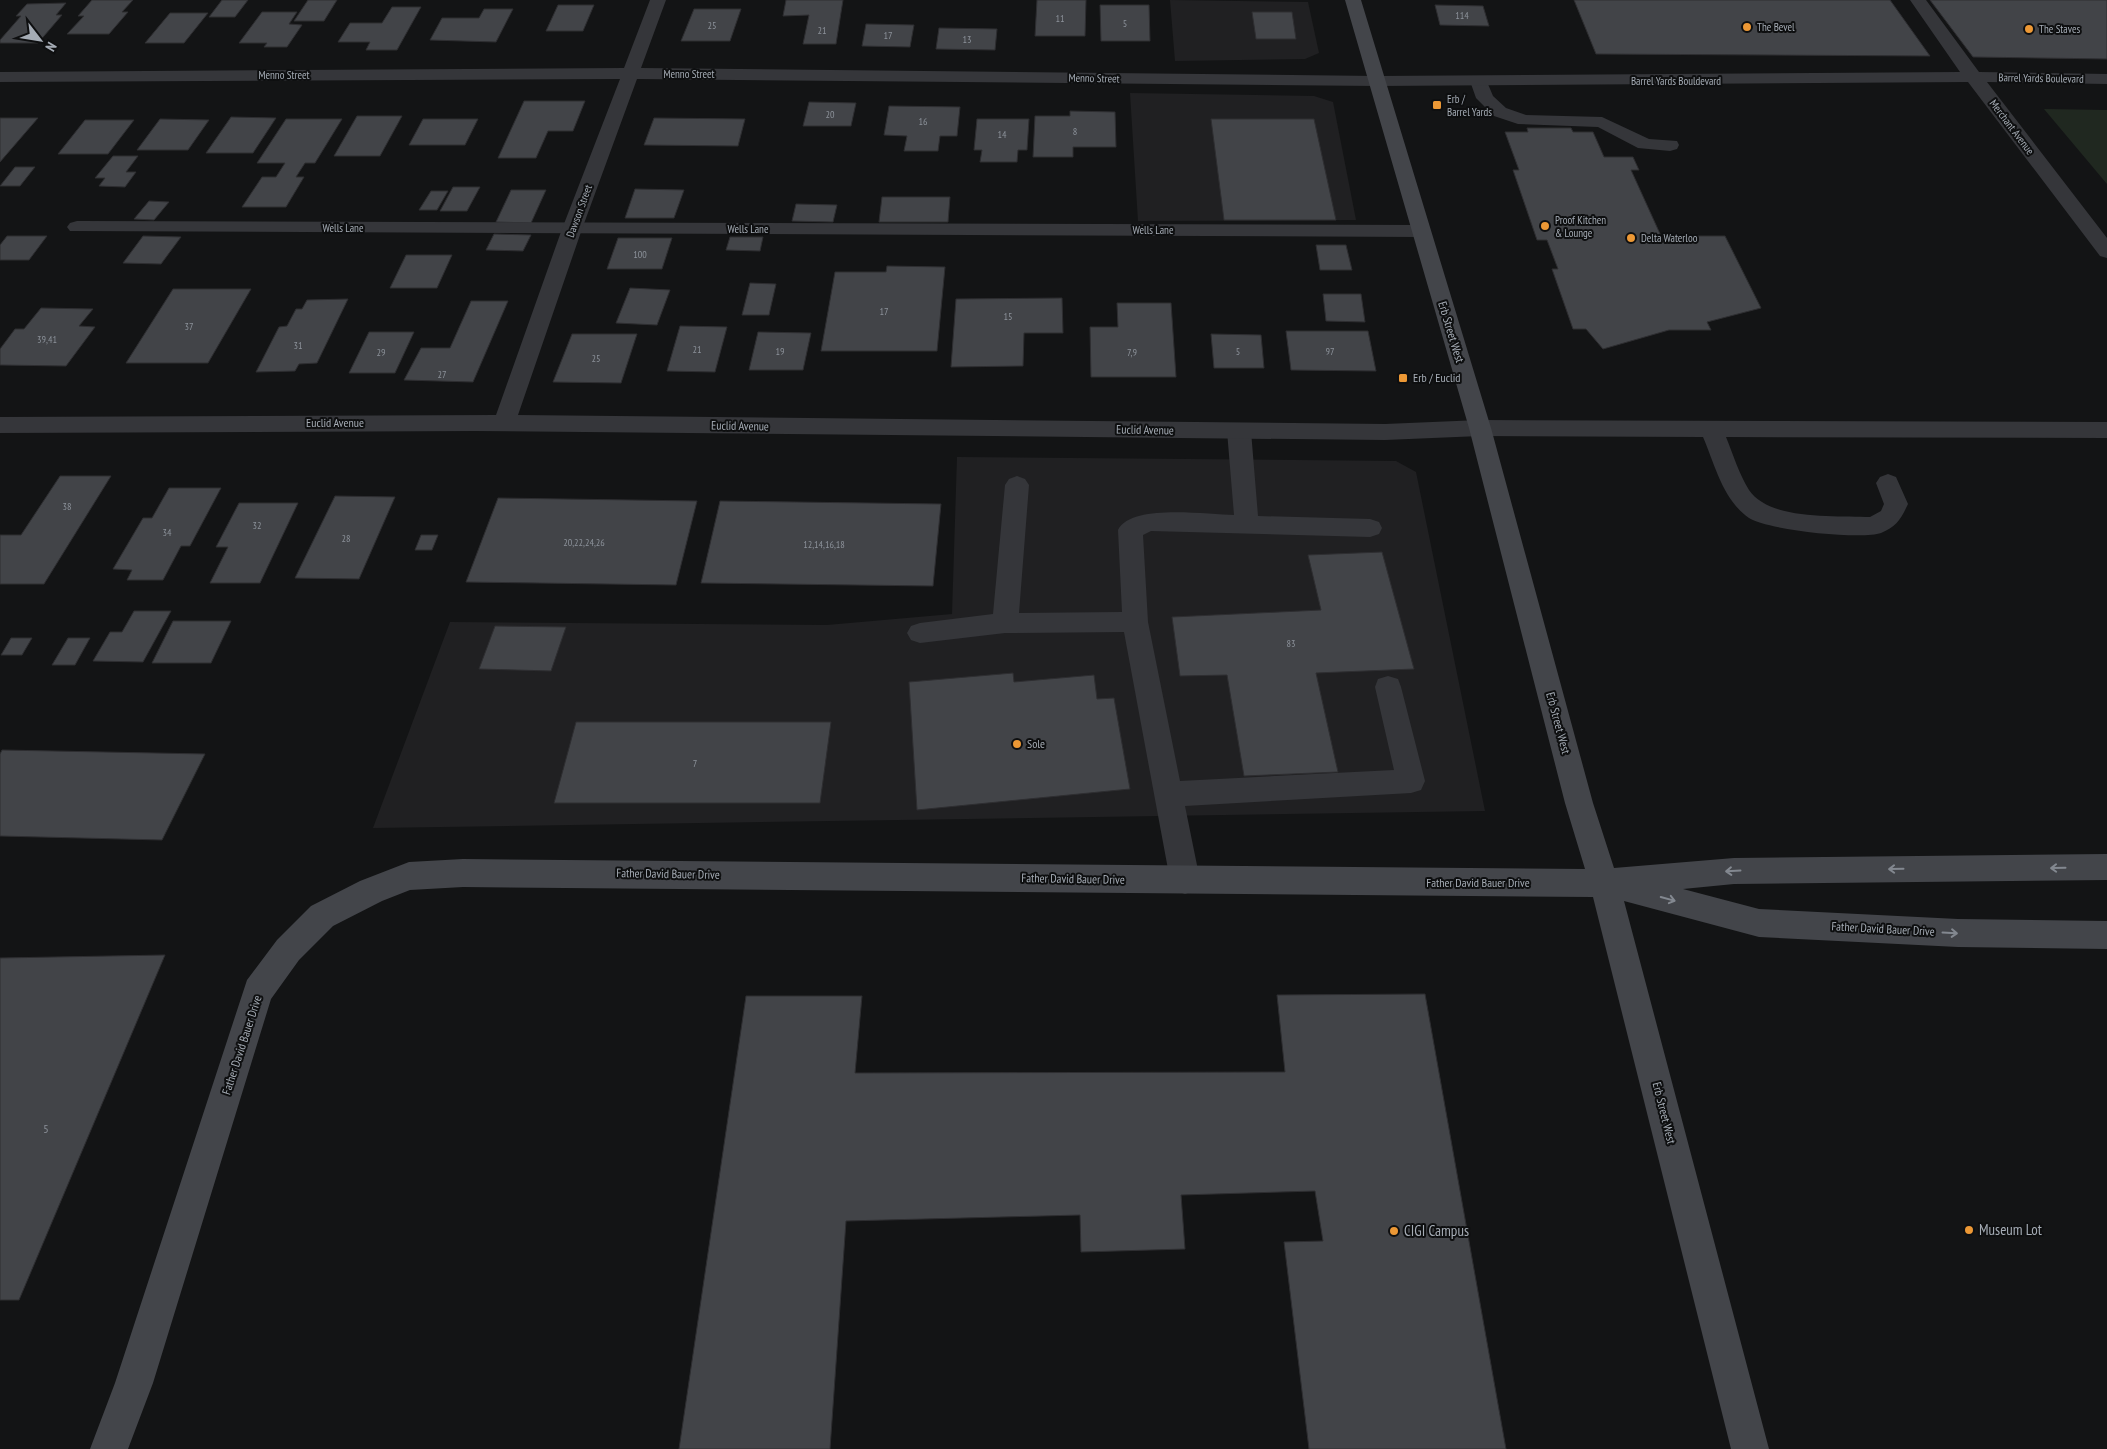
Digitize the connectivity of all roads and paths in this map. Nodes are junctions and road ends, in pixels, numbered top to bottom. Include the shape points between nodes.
1 (658, 0) edge
2 (1353, 0) edge
3 (1918, 0) edge
4 (630, 74) junction
5 (0, 76) edge
6 (1974, 77) junction
7 (2107, 79) edge
8 (1377, 81) junction
9 (1479, 81) junction
10 (1670, 145) dead end
11 (77, 227) dead end
12 (572, 229) junction
13 (1420, 231) junction
14 (2107, 252) edge
15 (504, 424) junction
16 (0, 425) edge
17 (1480, 428) junction
18 (1711, 429) junction
19 (1239, 430) junction
20 (2107, 430) edge
21 (1888, 483) dead end
22 (1018, 485) dead end
23 (1246, 525) junction
24 (1370, 528) dead end
25 (1135, 622) junction
26 (1006, 623) junction
27 (920, 632) dead end
28 (1388, 687) dead end
29 (1168, 794) junction
30 (2107, 867) edge
31 (1186, 880) junction
32 (1604, 883) junction
33 (2107, 935) edge
34 (109, 1449) edge
35 (1750, 1449) edge

1 - 4 street, Dawson Street
2 - 8 street, Erb Street West
3 - 6 street, Merchant Avenue
4 - 5 street, Menno Street
4 - 8 street, Menno Street
4 - 12 street, Dawson Street
6 - 7 street, Barrel Yards Boulevard
6 - 9 street, Barrel Yards Bouldevard
6 - 14 street, Merchant Avenue
8 - 9 street, Barrel Yards Bouldevard
8 - 13 street, Erb Street West
9 - 10 street via 1485,98 1500,112 1524,120 1602,122 1645,144
11 - 12 street, Wells Lane
12 - 13 street, Wells Lane
12 - 15 street, Dawson Street
13 - 17 street, Erb Street West
15 - 16 street, Euclid Avenue
15 - 19 street, Euclid Avenue
17 - 18 street, Euclid Avenue
17 - 19 street, Euclid Avenue via 1385,432
17 - 32 street, Erb Street West via 1579,803
18 - 20 street, Euclid Avenue
18 - 21 street via 1740,496 1759,514 1775,519 1873,526 1890,517 1896,504
19 - 23 street
22 - 26 street
23 - 24 street
23 - 25 street via 1148,522 1130,530
25 - 26 street
25 - 29 street
26 - 27 street
28 - 29 street via 1411,781
29 - 31 street
30 -> 32 street, Father David Bauer Drive via 1734,871
31 - 32 street, Father David Bauer Drive
31 - 34 street, Father David Bauer Drive via 463,873 409,876 322,916 288,950 258,991 134,1383
32 -> 33 street, Father David Bauer Drive via 1759,923 1958,933
32 - 35 street, Erb Street West

